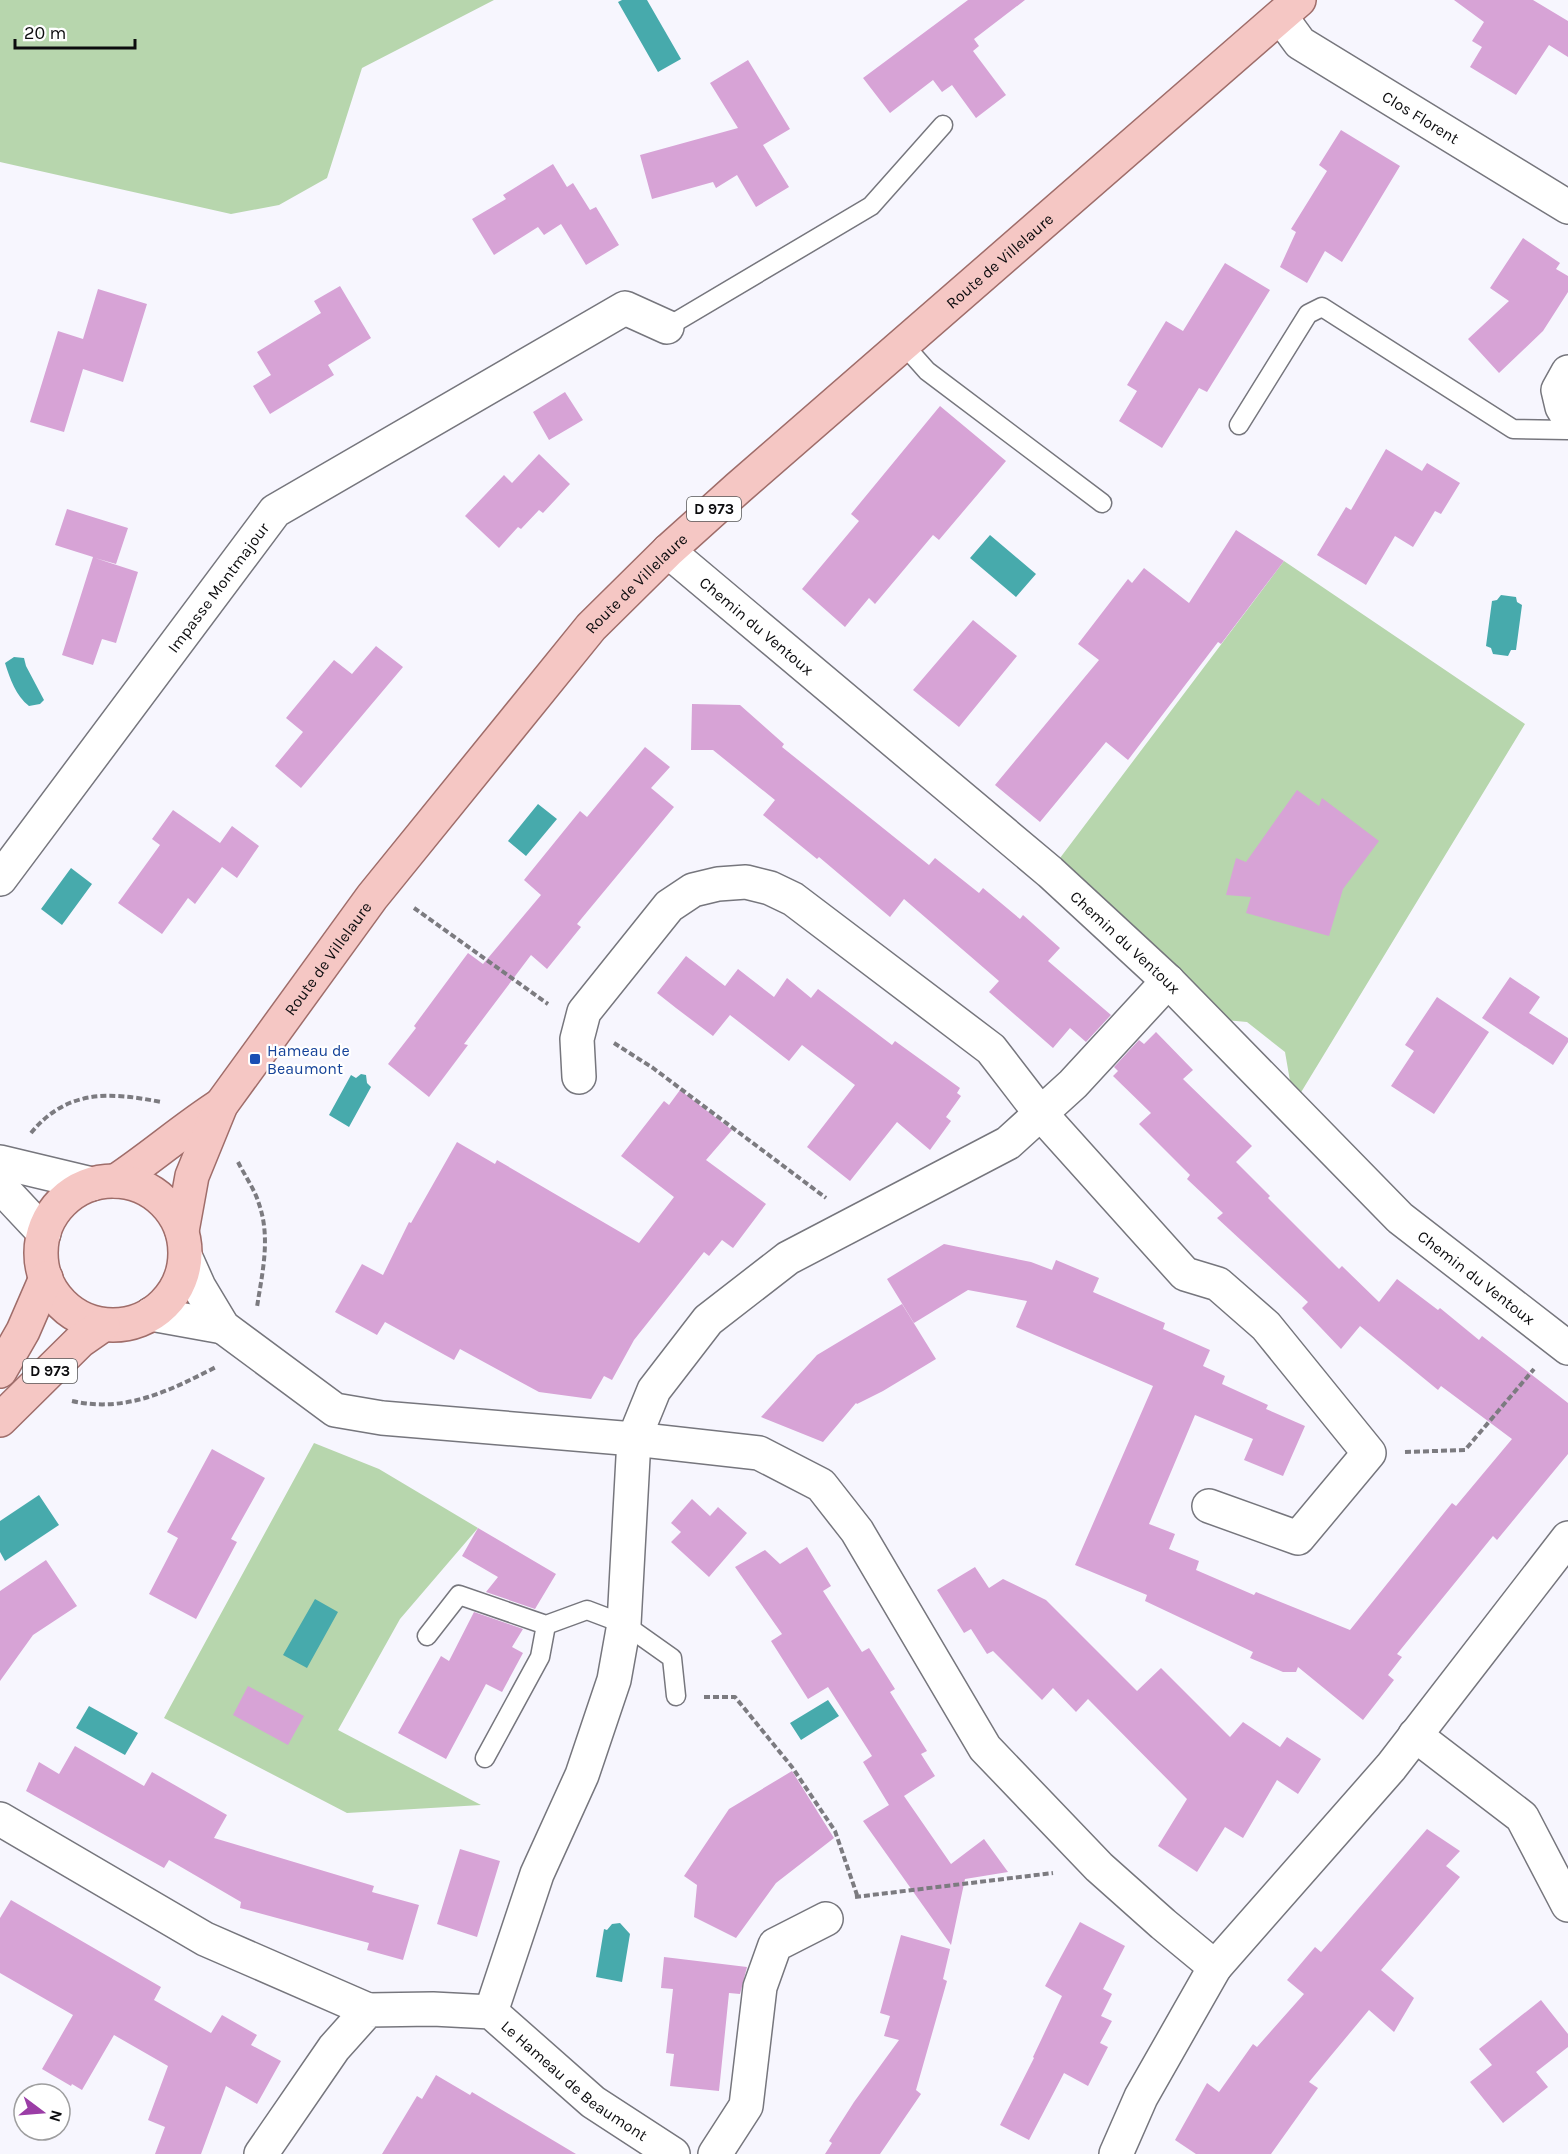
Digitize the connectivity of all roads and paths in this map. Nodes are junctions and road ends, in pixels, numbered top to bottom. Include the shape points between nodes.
1 (1290, 9) edge
2 (943, 125) dead end
3 (1568, 207) edge
4 (668, 327) joint
5 (903, 344) junction
6 (1568, 372) edge
7 (1568, 417) edge
8 (1239, 425) dead end
9 (1568, 430) edge
10 (1102, 503) dead end
11 (668, 551) junction
12 (0, 879) edge
13 (414, 908) dead end
14 (1168, 981) junction
15 (582, 1022) junction
16 (579, 1077) dead end
17 (165, 1103) dead end
18 (221, 1105) junction
19 (1041, 1114) junction
20 (29, 1135) dead end
21 (235, 1157) dead end
22 (0, 1162) edge
23 (104, 1183) junction
24 (0, 1186) edge
25 (857, 1222) junction
26 (44, 1233) junction
27 (184, 1244) junction
28 (46, 1278) junction
29 (152, 1314) junction
30 (255, 1317) dead end
31 (104, 1325) junction
32 (223, 1327) junction
33 (1563, 1345) edge
34 (220, 1365) dead end
35 (0, 1371) edge
36 (64, 1399) dead end
37 (0, 1420) edge
38 (634, 1439) junction
39 (1369, 1453) junction
40 (1209, 1506) dead end
41 (1568, 1538) edge
42 (624, 1624) junction
43 (546, 1625) junction
44 (428, 1636) dead end
45 (676, 1696) joint
46 (1415, 1735) junction
47 (485, 1758) dead end
48 (0, 1819) edge
49 (1088, 1856) junction
50 (857, 1896) junction
51 (1568, 1905) edge
52 (826, 1919) joint
53 (1215, 1967) junction
54 (368, 2010) junction
55 (491, 2012) junction
56 (261, 2154) edge
57 (673, 2154) edge
58 (715, 2154) edge
59 (1116, 2154) edge

1 - 3 street, Clos Florent via 1300,43
1 - 5 main road, Route de Villelaure / D 973
2 - 4 lane via 871,206
4 - 12 street, Impasse Montmajour via 625,308 275,512
5 - 10 lane via 927,371
5 - 11 main road, Route de Villelaure / D 973
6 - 7 street via 1558,390
8 - 9 lane via 1308,314 1322,307 1513,429
11 - 14 street, Chemin du Ventoux via 1050,872
11 - 18 main road, Route de Villelaure / D 973 via 591,627 446,804 372,897
13 - 15 path via 554,1009
14 - 19 street
14 - 33 street, Chemin du Ventoux via 1400,1218
15 - 16 street via 577,1039
15 - 19 street via 584,1012 669,906 693,890 746,882 793,899 991,1049
15 - 25 path via 653,1068
17 - 20 path via 91,1096 65,1104 44,1117
18 - 23 main road, Route de Villelaure / D 973 via 148,1159
18 - 27 main road, Route de Villelaure / D 973 via 192,1176
19 - 25 street via 1008,1143
19 - 39 street via 1185,1274 1218,1284 1266,1326
21 - 30 path via 260,1205 265,1232 265,1259
22 - 23 street
23 - 26 main road via 71,1195 54,1212
23 - 27 main road via 137,1185 157,1195 172,1211
24 - 26 street
25 - 38 street via 788,1258 708,1320 654,1390
26 - 28 main road via 41,1256
27 - 29 main road via 181,1280 169,1299
27 - 32 street via 199,1287
28 - 31 main road via 59,1300 79,1317
28 - 35 main road, D 973
29 - 31 main road via 129,1324
29 - 32 street
31 - 37 main road, D 973 via 80,1341
32 - 38 street via 335,1410 382,1418
33 - 39 path via 1465,1450
34 - 36 path via 154,1397 120,1404 86,1404
38 - 42 street
38 - 49 street via 759,1453 820,1485 857,1530 985,1748
39 - 40 street via 1298,1538
41 - 46 street
42 - 43 lane via 587,1610
42 - 45 lane via 672,1658
42 - 55 street via 614,1680 582,1775 537,1874
43 - 44 lane via 459,1595
43 - 47 lane via 540,1657
45 - 50 path via 735,1698 792,1767 835,1830
46 - 51 street via 1522,1817
46 - 53 street
48 - 54 street via 204,1939
49 - 50 path via 1051,1874
49 - 53 street
50 - 52 path
52 - 58 street via 775,1945 760,1987 746,2106
53 - 59 street via 1142,2097
54 - 55 street, Le Hameau de Beaumont
54 - 56 street via 334,2048
55 - 57 street, Le Hameau de Beaumont via 593,2102

